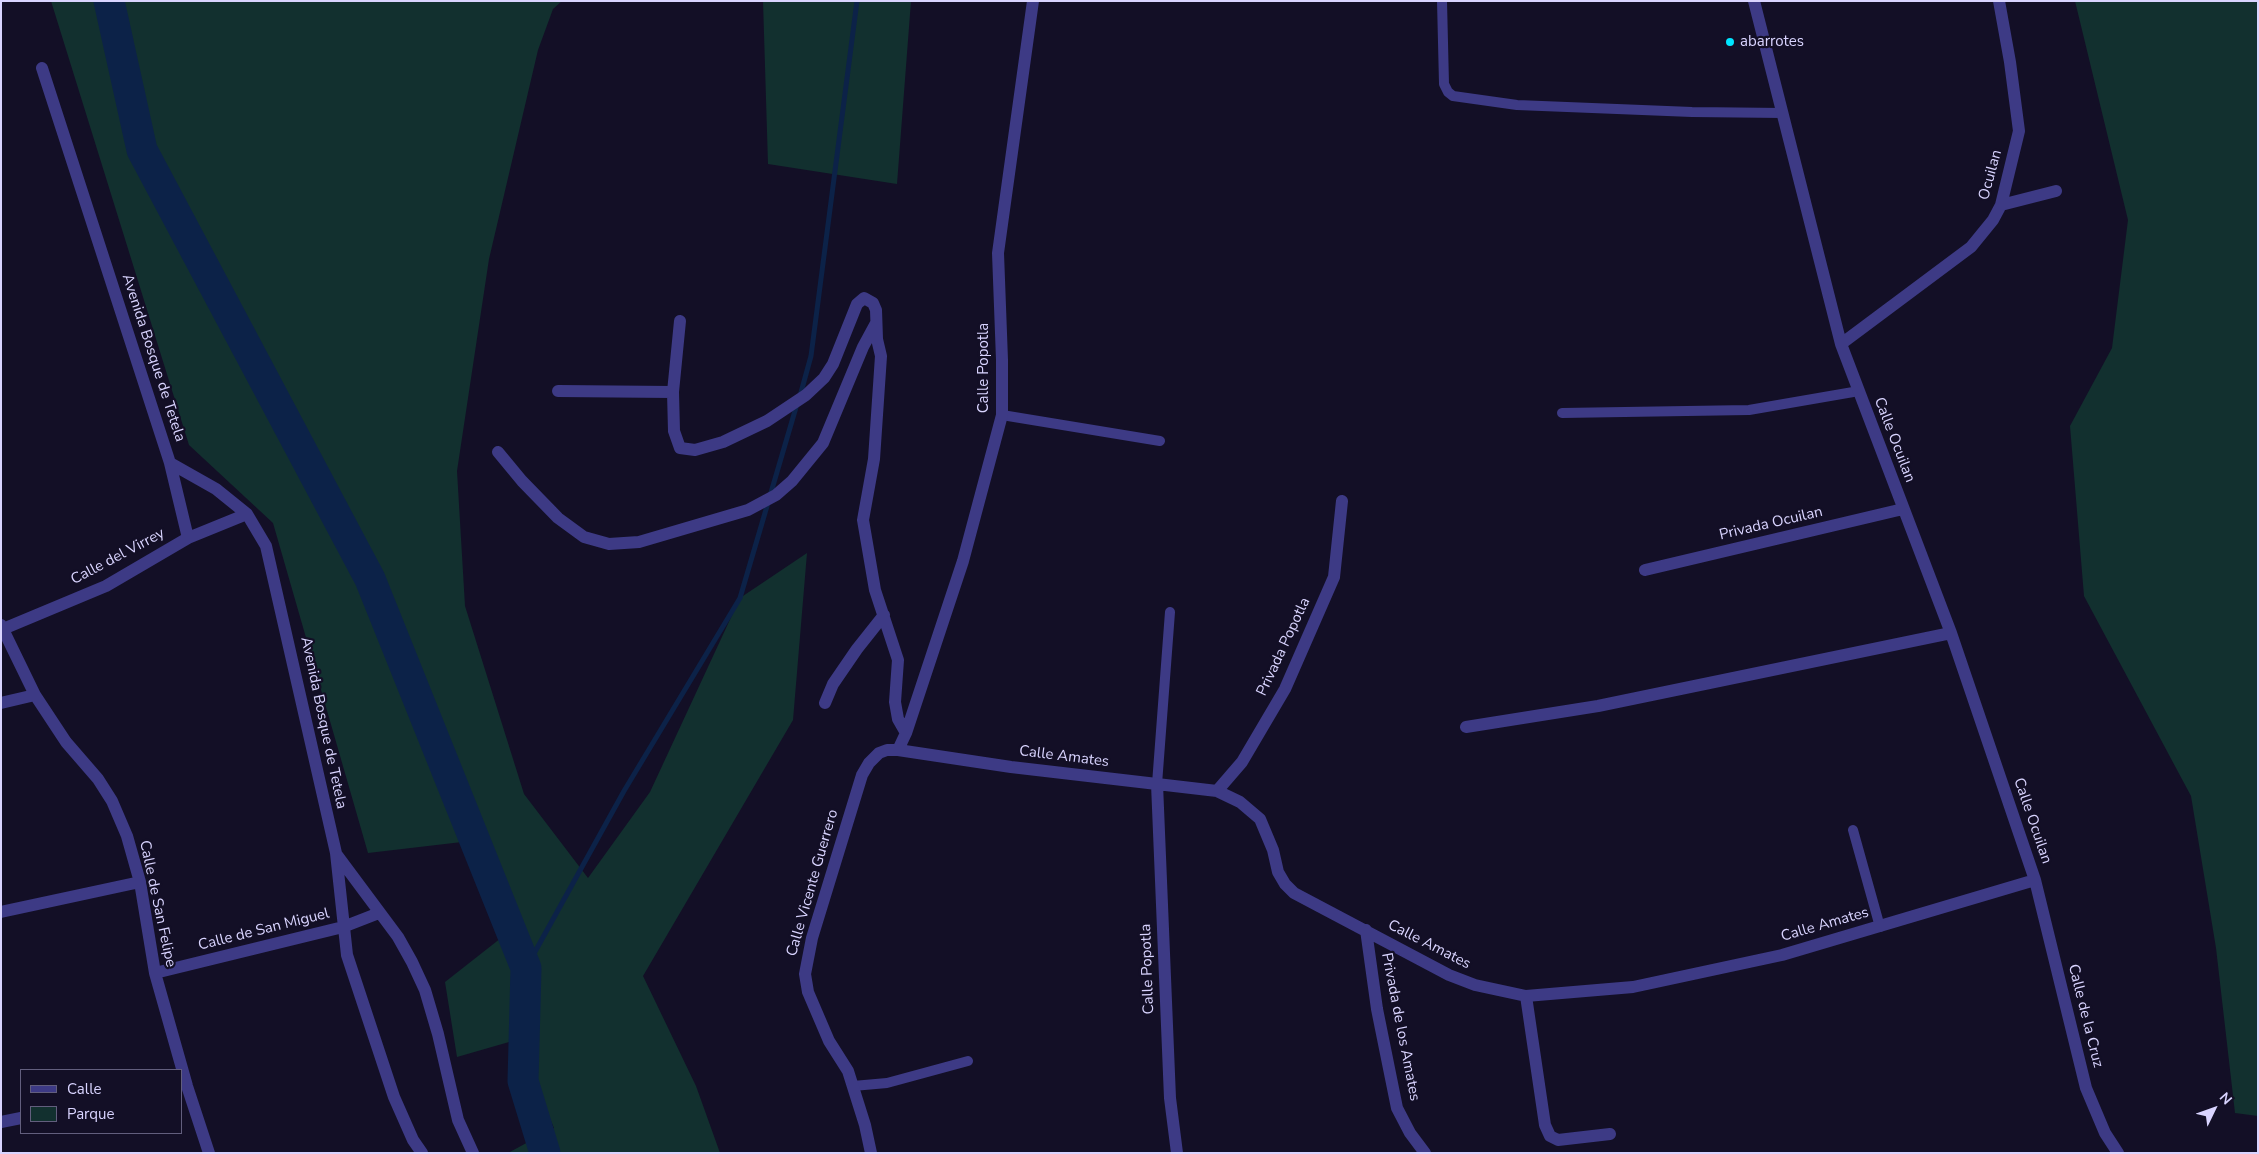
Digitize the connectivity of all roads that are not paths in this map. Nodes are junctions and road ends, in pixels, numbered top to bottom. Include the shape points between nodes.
1 (1033, 1) edge
2 (1442, 1) edge
3 (1754, 1) edge
4 (1999, 1) edge
5 (42, 68) dead end
6 (1783, 113) junction
7 (2056, 191) dead end
8 (2001, 206) junction
9 (680, 321) dead end
10 (876, 323) junction
11 (1841, 344) junction
12 (558, 391) dead end
13 (1859, 391) junction
14 (673, 392) junction
15 (1562, 413) dead end
16 (1002, 415) junction
17 (1160, 441) dead end
18 (498, 452) dead end
19 (170, 463) junction
20 (1342, 501) dead end
21 (1903, 509) junction
22 (247, 514) junction
23 (188, 538) junction
24 (1645, 570) dead end
25 (1170, 612) dead end
26 (884, 615) junction
27 (2, 627) edge
28 (1951, 633) junction
29 (35, 695) junction
30 (824, 703) dead end
31 (1, 704) edge
32 (1466, 728) dead end
33 (906, 733) junction
34 (898, 750) junction
35 (869, 763) joint
36 (1156, 784) junction
37 (1217, 791) junction
38 (1853, 830) dead end
39 (336, 853) junction
40 (2035, 880) junction
41 (140, 882) junction
42 (1, 912) edge
43 (378, 912) junction
44 (343, 927) junction
45 (1880, 927) junction
46 (1366, 930) junction
47 (155, 973) junction
48 (1526, 996) junction
49 (968, 1061) dead end
50 (180, 1069) edge
51 (184, 1086) edge
52 (853, 1086) junction
53 (20, 1118) edge
54 (1, 1122) edge
55 (1610, 1134) dead end
56 (209, 1153) edge
57 (422, 1153) edge
58 (473, 1153) edge
59 (871, 1153) edge
60 (1177, 1153) edge
61 (1425, 1153) edge
62 (2118, 1153) edge

1 - 16 street, Calle Popotla via 998,253
2 - 6 lane via 1444,84 1454,96 1516,106
3 - 6 street, Calle Ocuilan
4 - 8 street, Ocuilan via 2019,130
5 - 19 street, Avenida Bosque de Tetela
6 - 11 street, Calle Ocuilan
7 - 8 street
8 - 11 street, Ocuilan via 1972,247
9 - 14 street
10 - 14 street via 873,303 861,299 824,378 767,421 705,449 680,448 674,431
10 - 18 street via 823,443 776,495 748,510 639,542 609,544 584,537 558,518
10 - 26 street via 881,356 874,458 864,520 875,590
11 - 13 street, Calle Ocuilan
12 - 14 street
13 - 15 lane via 1749,410
13 - 21 street, Calle Ocuilan
16 - 17 lane
16 - 33 street, Calle Popotla via 963,561
19 - 22 street, Avenida Bosque de Tetela via 216,489
19 - 23 street
20 - 37 street, Privada Popotla via 1334,577 1280,696 1242,762
21 - 24 street, Privada Ocuilan
21 - 28 street, Calle Ocuilan
22 - 23 street, Calle del Virrey
22 - 39 street, Avenida Bosque de Tetela via 266,546
23 - 27 street, Calle del Virrey via 106,586
25 - 36 lane
26 - 30 street via 833,684
26 - 33 street via 898,660 895,702 898,719
27 - 29 street, Calle de San Felipe
28 - 32 street via 1598,706
28 - 40 street, Calle Ocuilan
29 - 31 street
29 - 41 street, Calle de San Felipe via 66,742 112,801 127,836
33 - 34 street, Calle Popotla
34 - 35 street, Calle Amates via 879,753
34 - 36 street, Calle Amates
35 - 52 street, Calle Vicente Guerrero via 862,775 812,938 805,974 808,992
36 - 37 street, Calle Amates
36 - 60 street, Calle Popotla via 1170,1098
37 - 46 street, Calle Amates via 1240,802 1260,818 1278,872 1290,889
38 - 45 lane
39 - 43 street, Avenida Bosque de Tetela
39 - 44 street, Avenida Bosque de Tetela
40 - 45 street, Calle Amates
40 - 62 street, Calle de la Cruz via 2086,1088
41 - 42 street
41 - 47 street, Calle de San Felipe
43 - 44 street, Calle de San Miguel
43 - 58 street, Avenida Bosque de Tetela via 398,937 425,990 458,1120
44 - 47 street, Calle de San Miguel
44 - 57 street, Avenida Bosque de Tetela via 347,956 394,1097
45 - 48 street, Calle Amates via 1782,954 1634,986
46 - 48 street, Calle Amates via 1449,975 1475,985
46 - 61 street, Privada de los Amates via 1377,1009 1397,1108
47 - 50 street, Calle de San Felipe
48 - 55 street via 1545,1125 1550,1136 1558,1140
49 - 52 lane via 887,1083
51 - 56 street, Calle de San Felipe
52 - 59 street, Calle Vicente Guerrero
53 - 54 street

